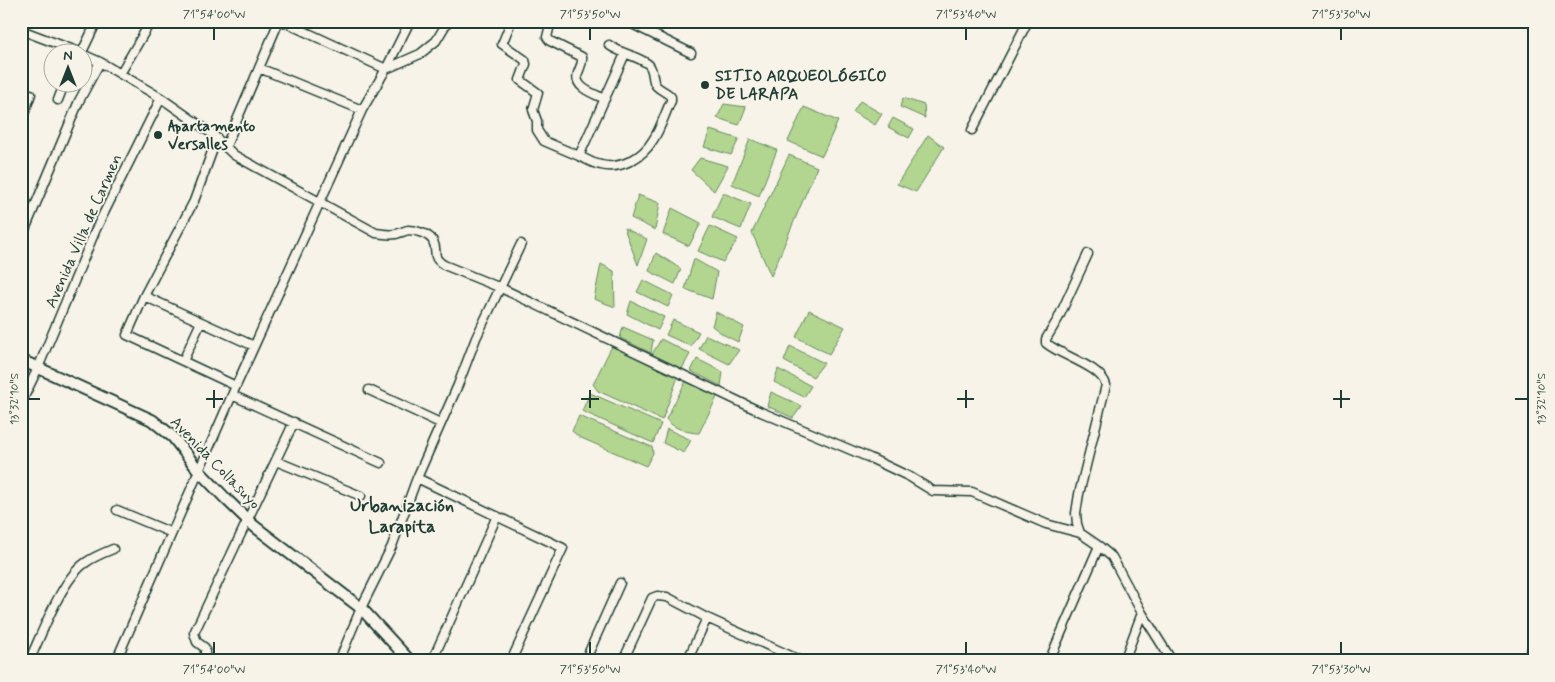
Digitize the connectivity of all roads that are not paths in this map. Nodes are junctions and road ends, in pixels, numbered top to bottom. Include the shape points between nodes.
1 (97, 21) edge
2 (151, 21) edge
3 (280, 21) edge
4 (409, 21) edge
5 (448, 21) edge
6 (507, 21) edge
7 (551, 21) edge
8 (626, 21) edge
9 (1028, 21) edge
10 (21, 30) edge
11 (52, 42) edge
12 (87, 42) edge
13 (609, 45) dead end
14 (690, 53) dead end
15 (626, 54) junction
16 (92, 58) edge
17 (100, 62) junction
18 (258, 68) junction
19 (386, 69) junction
20 (120, 74) junction
21 (61, 92) edge
22 (31, 94) dead end
23 (161, 98) junction
24 (605, 99) junction
25 (58, 100) dead end
26 (362, 110) junction
27 (21, 123) edge
28 (972, 130) dead end
29 (217, 138) junction
30 (226, 146) junction
31 (579, 156) junction
32 (320, 203) junction
33 (21, 239) edge
34 (522, 244) dead end
35 (1088, 254) dead end
36 (501, 288) junction
37 (144, 296) junction
38 (202, 322) junction
39 (254, 346) junction
40 (21, 360) edge
41 (183, 361) junction
42 (38, 368) junction
43 (236, 386) junction
44 (369, 390) dead end
45 (232, 395) junction
46 (21, 403) edge
47 (294, 422) junction
48 (440, 423) junction
49 (276, 461) junction
50 (381, 463) dead end
51 (199, 471) junction
52 (417, 478) junction
53 (361, 496) dead end
54 (117, 510) dead end
55 (497, 516) junction
56 (248, 519) junction
57 (172, 533) junction
58 (1080, 533) junction
59 (1099, 546) junction
60 (113, 549) dead end
61 (620, 583) dead end
62 (361, 608) junction
63 (1142, 613) junction
64 (707, 618) junction
65 (1534, 644) edge
66 (784, 652) junction
67 (29, 661) edge
68 (116, 661) edge
69 (204, 661) edge
70 (339, 661) edge
71 (410, 661) edge
72 (432, 661) edge
73 (511, 661) edge
74 (585, 661) edge
75 (623, 661) edge
76 (686, 661) edge
77 (780, 661) edge
78 (802, 661) edge
79 (1048, 661) edge
80 (1124, 661) edge
81 (1172, 661) edge
82 (1527, 661) edge

1 - 12 street
2 - 20 street
3 - 18 street
3 - 19 street
4 - 19 street
5 - 19 street via 436,42 420,54
6 - 31 street via 509,27 502,44 525,60 520,80 538,93 533,110 537,130 544,141
7 - 24 street via 547,38 582,57 578,83
8 - 14 street
9 - 28 street
10 - 11 street
13 - 15 street
15 - 24 street
15 - 31 street via 648,64 654,84 671,96 653,141 628,163 602,166
16 - 17 street
17 - 20 street
17 - 33 street via 79,100
18 - 26 street
18 - 30 street
19 - 26 street
20 - 23 street
21 - 25 street
22 - 27 street
23 - 29 street
23 - 42 street, Avenida Villa de Carmen via 96,229
24 - 31 street
26 - 32 street
29 - 30 street
29 - 37 street via 194,201
30 - 32 street via 234,155
32 - 36 street via 376,233 396,234 406,230 428,236 435,247 434,255 444,265
32 - 39 street
34 - 36 street
35 - 58 street via 1046,339 1053,349 1100,374 1106,385 1079,494 1076,513
36 - 48 street
36 - 58 street via 754,408 870,458 933,491 972,492 1046,524
37 - 38 street
37 - 41 street via 127,335
38 - 39 street
38 - 41 street
39 - 43 street
40 - 42 street, Avenida Collasuyo
41 - 43 street
42 - 46 street, Avenida Villa de Carmen
42 - 51 street, Avenida Collasuyo via 152,420 172,437
43 - 45 street
44 - 48 street
45 - 47 street
45 - 51 street
47 - 49 street
47 - 50 street
48 - 52 street
49 - 53 street
49 - 56 street
51 - 56 street, Avenida Collasuyo
51 - 57 street
52 - 55 street
52 - 62 street via 392,546
54 - 57 street
55 - 72 street
55 - 73 street via 563,548
56 - 62 street, Avenida Collasuyo
56 - 69 street via 194,633 197,642 205,648
57 - 68 street
58 - 59 street
59 - 63 street via 1112,557
59 - 79 street
60 - 67 street via 75,572 60,595
61 - 74 street
62 - 70 street
62 - 71 street, Avenida Collasuyo
63 - 80 street
63 - 81 street
64 - 66 street
64 - 75 street via 667,597 652,598
64 - 76 street
65 - 82 street
66 - 77 street
66 - 78 street

